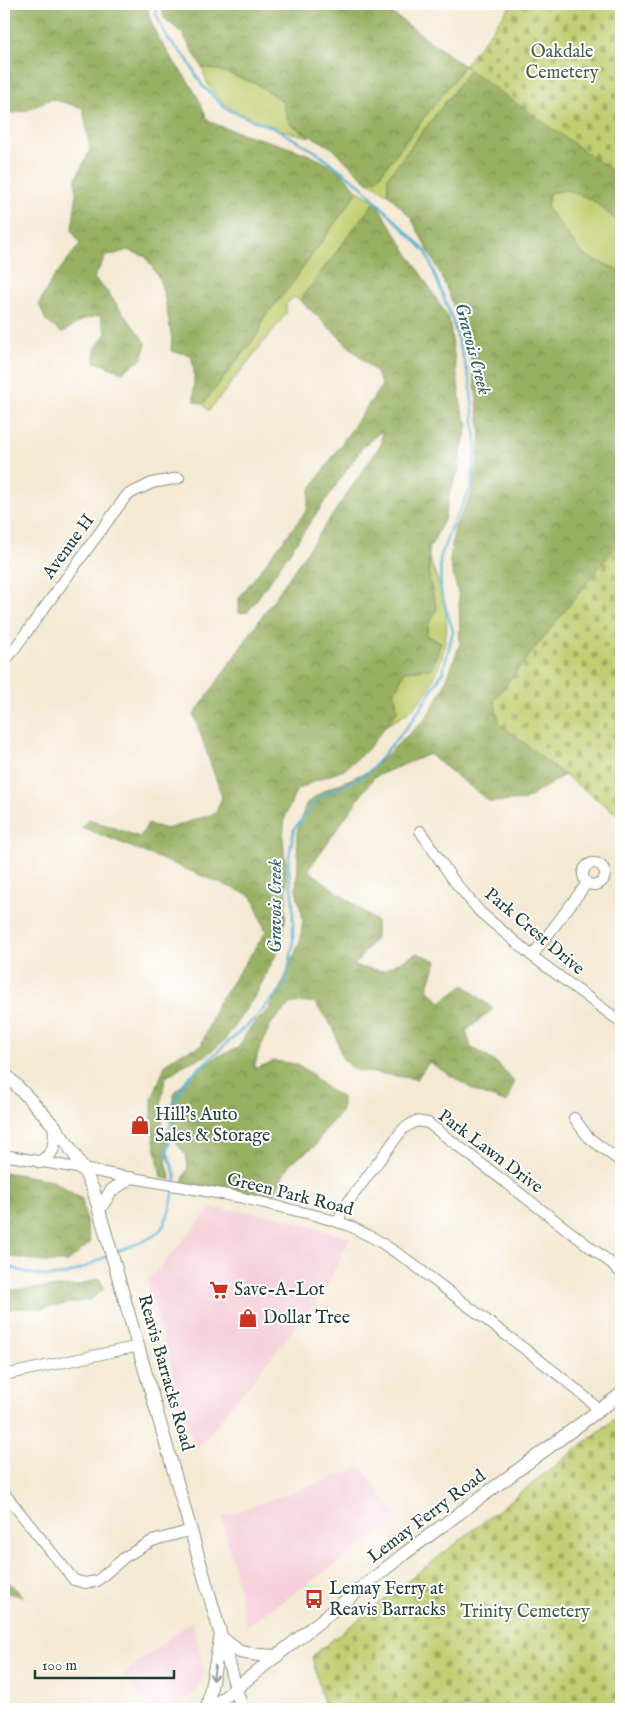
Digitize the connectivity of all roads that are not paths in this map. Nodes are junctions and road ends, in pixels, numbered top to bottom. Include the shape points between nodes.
1 (179, 478) dead end
2 (4, 664) edge
3 (420, 831) dead end
4 (587, 883) dead end
5 (532, 956) junction
6 (621, 1022) edge
7 (4, 1074) edge
8 (574, 1118) dead end
9 (55, 1126) junction
10 (4, 1155) edge
11 (40, 1162) junction
12 (621, 1162) edge
13 (85, 1170) junction
14 (130, 1178) junction
15 (100, 1213) junction
16 (339, 1222) junction
17 (621, 1273) edge
18 (139, 1346) junction
19 (4, 1375) edge
20 (621, 1394) edge
21 (599, 1411) junction
22 (4, 1493) edge
23 (192, 1530) junction
24 (220, 1637) junction
25 (277, 1656) junction
26 (236, 1688) junction
27 (4, 1706) edge
28 (7, 1709) edge
29 (208, 1709) edge
30 (242, 1709) edge

1 - 2 street, Avenue H via 152,483 127,496
3 - 5 street, Park Crest Drive via 480,912
4 - 5 street
5 - 6 street, Park Crest Drive
7 - 9 main road, Reavis Barracks Road
8 - 12 street via 588,1137
9 - 11 main road via 53,1150
9 - 13 main road, Reavis Barracks Road
10 - 11 street, Green Park Road
11 - 13 street, Green Park Road
13 - 14 street, Green Park Road
13 - 15 main road, Reavis Barracks Road
14 - 15 main road via 111,1191
14 - 16 street, Green Park Road via 269,1203
15 - 18 main road, Reavis Barracks Road
16 - 17 street, Park Lawn Drive via 342,1210 403,1129 416,1121 428,1122
16 - 21 street, Green Park Road via 377,1240 406,1259 555,1372
18 - 19 street
18 - 23 main road, Reavis Barracks Road
20 - 21 main road, Lemay Ferry Road
21 - 25 main road, Lemay Ferry Road via 404,1554
22 - 23 street via 74,1580 85,1583 97,1581 125,1557 152,1541
23 - 24 main road, Reavis Barracks Road
24 - 25 main road via 240,1652
24 - 26 main road, Reavis Barracks Road
24 -> 29 main road
25 - 26 main road, Lemay Ferry Road
26 - 29 main road, Lemay Ferry Road
26 - 30 main road, Reavis Barracks Road
27 - 28 street

